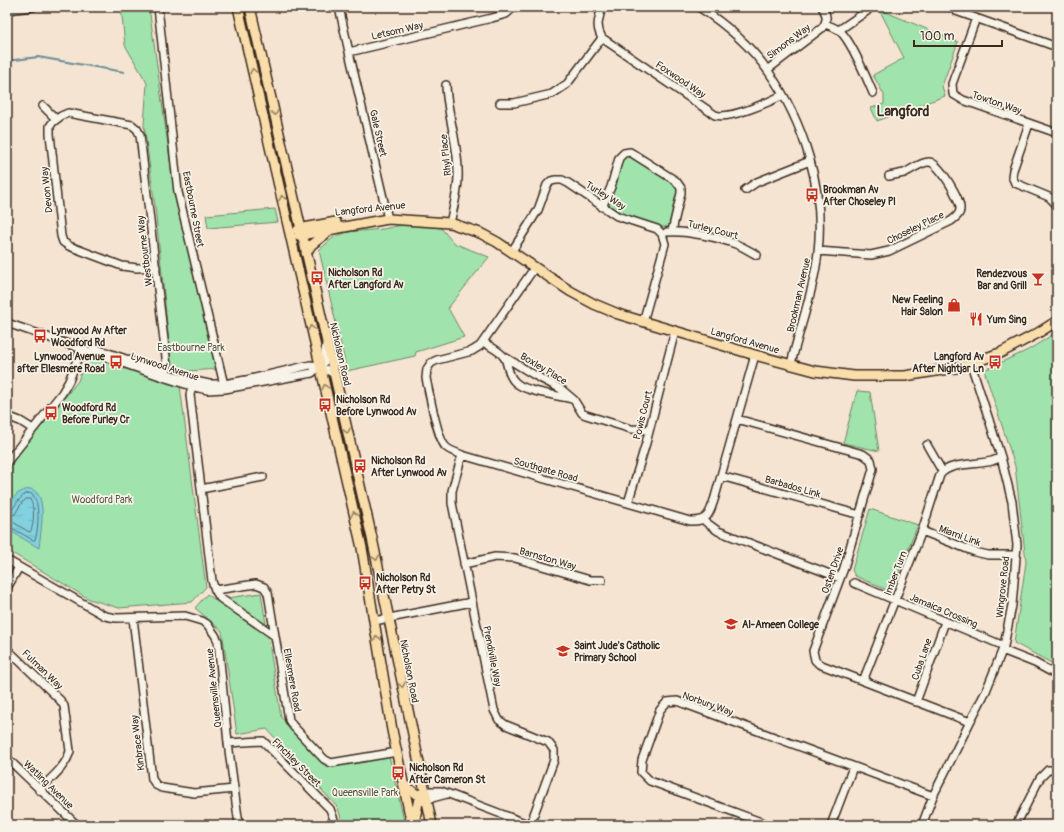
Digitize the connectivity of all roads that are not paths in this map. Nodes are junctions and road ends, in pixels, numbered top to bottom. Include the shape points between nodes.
1 (33, 7) edge
2 (158, 7) edge
3 (238, 7) edge
4 (250, 7) edge
5 (339, 7) edge
6 (514, 7) edge
7 (602, 7) edge
8 (699, 7) edge
9 (822, 7) edge
10 (871, 7) edge
11 (951, 7) edge
12 (7, 10) edge
13 (976, 18) junction
14 (825, 24) junction
15 (839, 30) junction
16 (602, 38) junction
17 (1057, 47) edge
18 (349, 52) junction
19 (767, 70) junction
20 (446, 85) dead end
21 (873, 93) dead end
22 (783, 95) junction
23 (500, 103) dead end
24 (43, 106) dead end
25 (56, 119) junction
26 (1029, 124) junction
27 (1057, 134) edge
28 (810, 161) junction
29 (889, 176) dead end
30 (745, 190) dead end
31 (1057, 205) edge
32 (602, 207) junction
33 (388, 217) junction
34 (287, 222) junction
35 (446, 222) junction
36 (332, 228) junction
37 (672, 231) junction
38 (301, 232) junction
39 (662, 234) junction
40 (293, 249) junction
41 (512, 251) junction
42 (818, 251) junction
43 (306, 253) junction
44 (757, 255) dead end
45 (156, 267) junction
46 (535, 267) junction
47 (7, 318) edge
48 (1057, 321) edge
49 (643, 322) junction
50 (7, 323) edge
51 (675, 331) junction
52 (326, 338) junction
53 (483, 342) junction
54 (82, 346) junction
55 (755, 355) junction
56 (503, 356) junction
57 (791, 364) junction
58 (971, 364) junction
59 (320, 366) junction
60 (334, 374) junction
61 (166, 376) junction
62 (192, 384) junction
63 (224, 386) junction
64 (574, 400) junction
65 (7, 416) edge
66 (737, 419) junction
67 (33, 429) junction
68 (648, 430) junction
69 (927, 446) dead end
70 (462, 454) junction
71 (1001, 457) junction
72 (7, 462) edge
73 (942, 471) junction
74 (721, 476) junction
75 (263, 477) dead end
76 (201, 490) junction
77 (628, 503) junction
78 (860, 515) junction
79 (704, 520) junction
80 (922, 531) junction
81 (1016, 555) junction
82 (7, 560) edge
83 (464, 564) junction
84 (19, 567) junction
85 (840, 578) junction
86 (602, 580) dead end
87 (854, 583) dead end
88 (7, 588) edge
89 (215, 590) junction
90 (895, 600) junction
91 (472, 602) junction
92 (133, 618) junction
93 (389, 619) junction
94 (374, 621) junction
95 (944, 622) junction
96 (275, 636) junction
97 (1003, 648) junction
98 (7, 649) edge
99 (1057, 675) edge
100 (863, 681) junction
101 (916, 702) junction
102 (970, 722) junction
103 (228, 743) junction
104 (397, 752) junction
105 (7, 758) edge
106 (853, 767) junction
107 (1057, 770) edge
108 (404, 785) junction
109 (234, 789) junction
110 (39, 790) junction
111 (425, 795) junction
112 (933, 796) junction
113 (77, 825) edge
114 (239, 825) edge
115 (336, 825) edge
116 (413, 825) edge
117 (432, 825) edge
118 (530, 825) edge
119 (769, 825) edge
120 (831, 825) edge
121 (922, 825) edge
122 (1016, 825) edge

1 - 12 street
2 - 63 street, Eastbourne Street via 178,192
34 -> 3 main road
4 -> 38 main road, Nicholson Road
5 - 18 street
6 - 18 street, Letsom Way via 506,14 492,18
7 - 16 street via 598,31
8 - 19 street, Brookman Avenue via 733,33
9 - 14 street via 827,18
10 - 15 street
11 - 13 street
13 - 17 street
13 - 26 street, Towton Way via 952,84 953,94
14 - 15 street
14 - 19 street, Simons Way
15 - 21 street via 852,48
16 - 22 street, Foxwood Way via 715,115 734,114
16 - 23 street via 567,84 552,94 514,103
18 - 33 street, Gale Street
19 - 22 street, Brookman Avenue
20 - 35 street, Rhyl Place via 458,170 457,190
22 - 28 street, Brookman Avenue
24 - 25 street
25 - 45 street, Devon Way via 50,126 50,134 63,242 122,266
25 - 45 street, Westbourne Way via 68,113 132,125 137,129 140,135
26 - 27 street, Towton Way
26 - 31 street via 1012,176 1015,183 1049,198
28 - 30 street via 757,182
28 - 42 street, Brookman Avenue via 818,210
29 - 42 street, Choseley Place via 904,173 922,164 934,163 942,171 958,200 959,214 951,221 880,254
32 - 37 street via 619,158 630,152 676,181 681,188
32 - 39 street, Turley Way via 617,216 657,229
32 - 41 street, Turley Way via 562,180 551,181 545,189 538,210
33 - 35 main road, Langford Avenue via 404,214 430,216
33 - 36 main road, Langford Avenue
33 - 38 main road, Langford Avenue via 328,223 304,228
34 - 38 main road
34 - 40 main road
35 - 41 main road, Langford Avenue via 480,234
36 - 38 main road, Langford Avenue via 306,234
36 - 43 main road via 318,238
37 - 39 street, Turley Court
37 - 44 street, Turley Court via 737,244
38 - 40 main road
38 - 43 main road, Nicholson Road
39 - 49 street via 665,244
59 -> 40 main road
41 - 46 main road, Langford Avenue
42 - 57 street, Brookman Avenue via 809,299
43 - 52 main road, Nicholson Road
45 - 61 street, Westbourne Way
46 - 49 main road, Langford Avenue via 594,304
46 - 53 street, Southgate Road
47 - 54 street, Lynwood Avenue
48 - 58 main road, Langford Avenue via 1038,334
49 - 51 main road, Langford Avenue
50 - 54 street, Lynwood Avenue
51 - 55 main road, Langford Avenue
51 - 68 street, Powis Court
52 - 59 street via 324,362
52 - 60 main road, Nicholson Road
53 - 56 street, Boxley Place
53 - 70 street, Southgate Road via 472,351 437,360 427,369 426,378 441,440 450,450
54 - 61 street, Lynwood Avenue
54 - 67 street via 62,393
55 - 57 main road, Langford Avenue
55 - 66 street
56 - 64 street, Boxley Place
56 - 64 street, Boxley Place via 515,383 534,391
57 - 58 main road, Langford Avenue via 816,371 866,376 917,374
58 - 71 street, Wingrove Road
59 - 60 street
59 - 63 street, Lynwood Avenue via 312,373
94 -> 59 main road via 362,548
60 -> 93 main road, Nicholson Road
61 - 62 street, Lynwood Avenue
62 - 63 street, Lynwood Avenue via 207,390
62 - 76 street via 190,395
64 - 68 street, Boxley Place via 586,415 631,429
65 - 67 street
66 - 74 street
66 - 78 street, Osten Drive via 863,454 871,460 873,469
67 - 72 street
68 - 77 street, Powis Court
69 - 73 street
70 - 77 street, Southgate Road
70 - 83 street, Prendiville Way via 452,491 452,503
71 - 73 street via 992,461 950,467
71 - 81 street, Wingrove Road via 1012,502
73 - 80 street, Imber Turn
74 - 78 street, Barbados Link
74 - 79 street via 711,511
75 - 76 street
76 - 89 street
77 - 79 street, Southgate Road via 690,521
78 - 85 street, Osten Drive
79 - 85 street via 718,531
80 - 81 street, Miami Link via 975,552 988,555
80 - 90 street, Imber Turn
81 - 97 street, Wingrove Road via 1012,605
82 - 84 street, Queensville Avenue
83 - 86 street, Barnston Way via 495,557 515,558 590,580
83 - 91 street, Prendiville Way
84 - 88 street
84 - 92 street, Queensville Avenue via 105,616
85 - 100 street, Osten Drive via 813,651 815,660 819,664
87 - 90 street, Jamaica Crossing
89 - 96 street, Ellesmere Road via 220,598
89 - 96 street, Ellesmere Road via 256,584 264,587 268,593
90 - 95 street, Jamaica Crossing
90 - 100 street, Imber Turn
91 - 93 street
91 - 118 street, Prendiville Way via 494,710 499,720 548,742 554,750 554,760
92 - 103 street, Queensville Avenue via 185,616 202,621 211,629 218,641
92 - 109 street, Kinbrace Way via 152,779 162,788 194,793
93 - 94 street
93 -> 111 main road, Nicholson Road
104 -> 94 main road
95 - 97 street, Jamaica Crossing
95 - 101 street, Cuba Lane
96 - 104 street, Ellesmere Road via 289,720 324,759 331,763
97 - 99 street, Jamaica Crossing
97 - 102 street, Wingrove Road via 986,692
98 - 110 street, Fulman Way via 64,706 70,752 65,763
100 - 101 street, Osten Drive
101 - 102 street, Osten Drive
102 - 112 street, Wingrove Road
103 - 109 street, Queensville Avenue
103 - 115 street, Finchley Street via 263,741 330,809
104 - 108 main road
105 - 110 street, Watling Avenue
106 - 112 street, Norbury Way
106 - 119 street, Norbury Way via 677,701 667,702 660,710 642,760 641,772 650,781
106 - 120 street
107 - 122 street via 1048,770 1040,778
108 - 111 main road via 416,794
108 - 116 main road
109 - 114 street, Queensville Avenue
110 - 113 street, Watling Avenue
111 - 116 main road via 418,803
111 - 117 main road, Nicholson Road
111 - 118 street via 432,798 448,794
112 - 121 street, Wingrove Road

